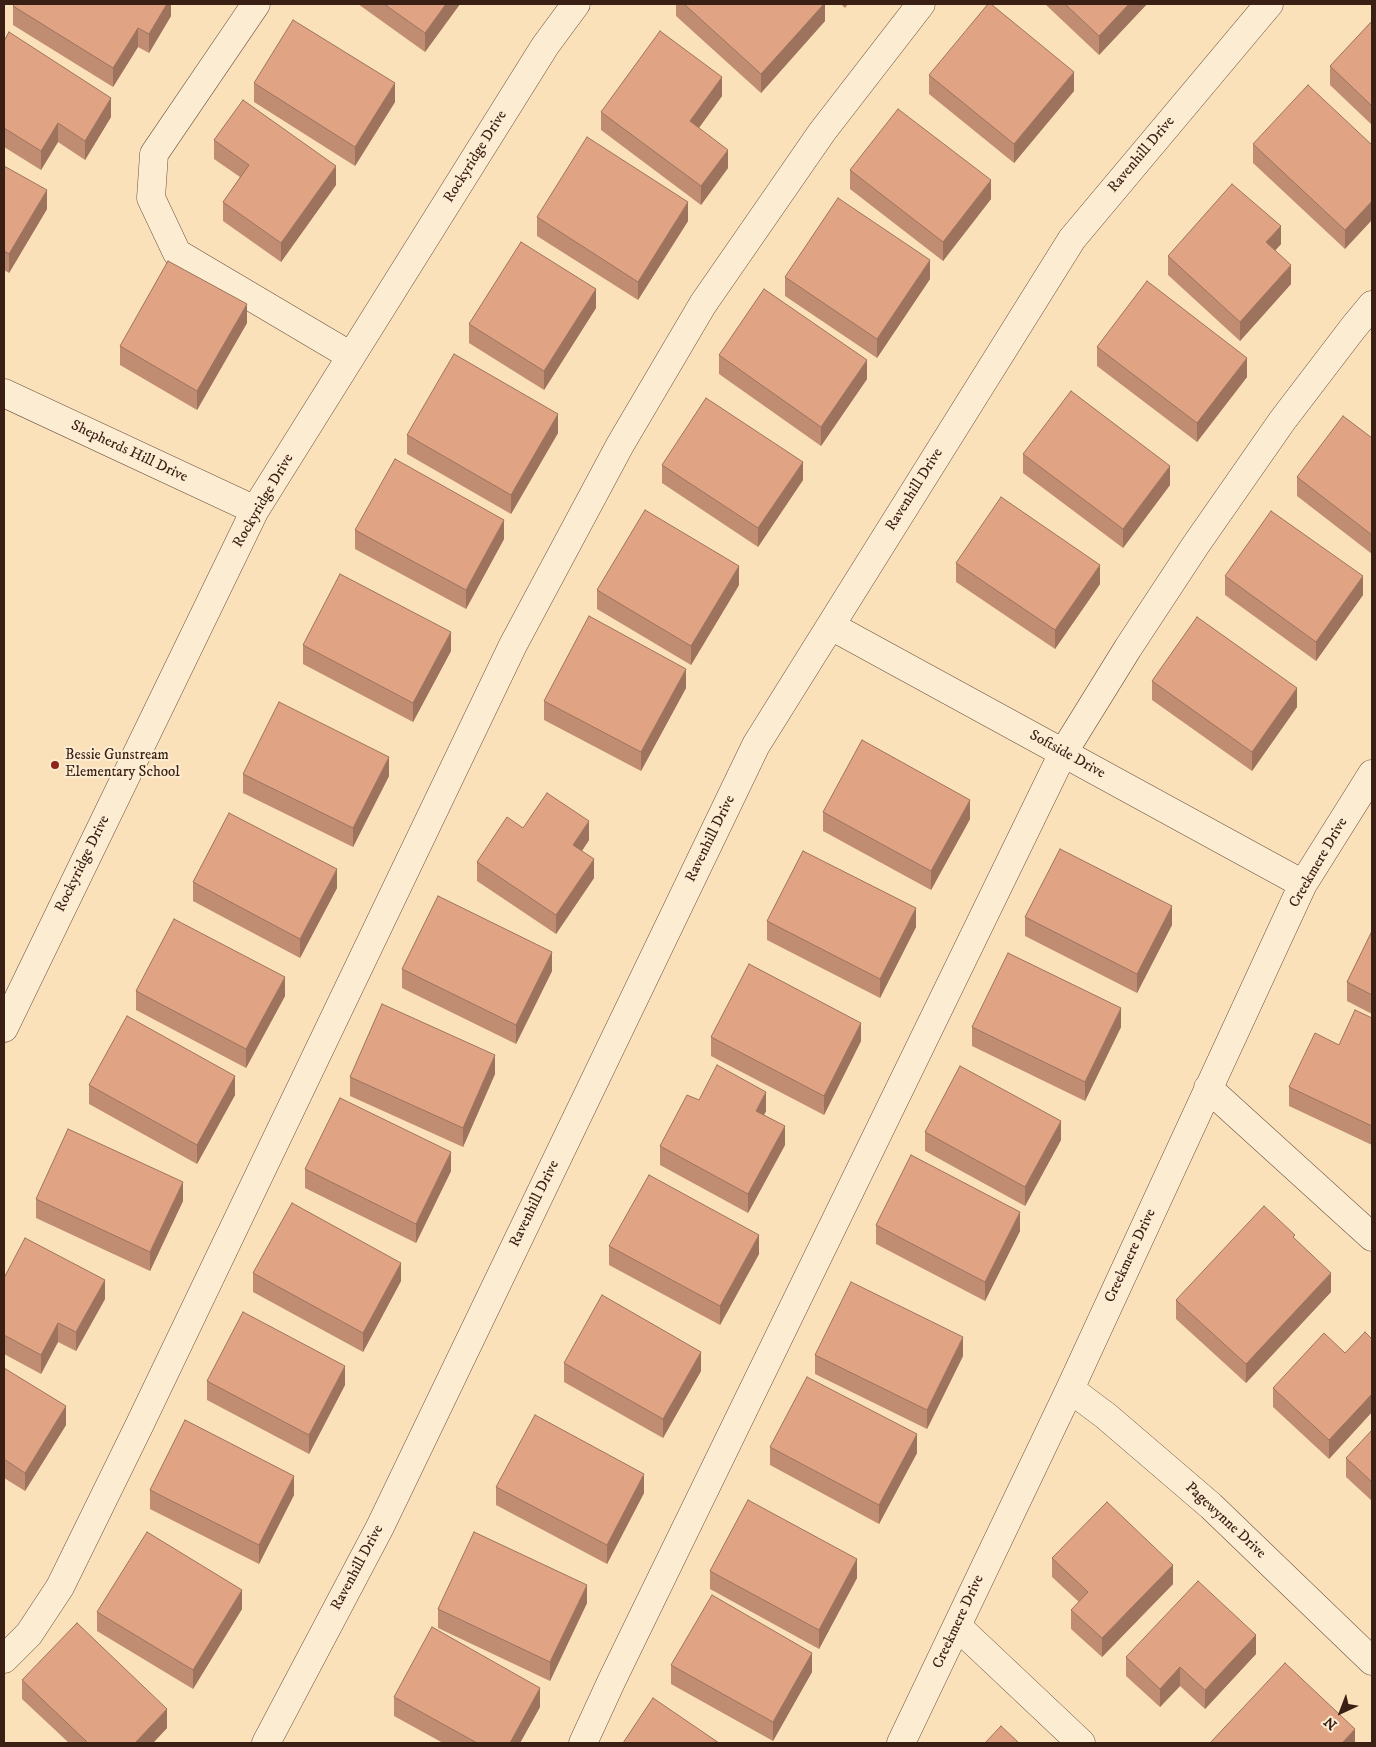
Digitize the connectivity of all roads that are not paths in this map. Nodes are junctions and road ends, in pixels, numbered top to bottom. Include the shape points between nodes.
1 (256, 4) edge
2 (576, 4) edge
3 (920, 4) edge
4 (1269, 4) edge
5 (1372, 305) edge
6 (351, 356) junction
7 (4, 393) edge
8 (255, 510) junction
9 (831, 626) junction
10 (1063, 753) junction
11 (1372, 774) edge
12 (1303, 884) junction
13 (4, 1028) edge
14 (1208, 1088) junction
15 (1372, 1236) edge
16 (1070, 1389) junction
17 (957, 1626) junction
18 (4, 1659) edge
19 (1372, 1661) edge
20 (266, 1743) edge
21 (583, 1743) edge
22 (901, 1743) edge
23 (1081, 1743) edge

1 - 6 street via 154,154 151,198 177,253
2 - 6 street, Rockyridge Drive via 545,46
3 - 18 street via 822,132 703,304 620,445 513,645 60,1587 29,1634
4 - 9 street, Ravenhill Drive via 1072,239
5 - 10 street via 1282,421 1195,546
6 - 8 street, Rockyridge Drive
7 - 8 street, Shepherds Hill Drive
8 - 13 street, Rockyridge Drive
9 - 10 street, Softside Drive
9 - 20 street, Ravenhill Drive via 756,744 380,1527
10 - 12 street, Softside Drive
10 - 21 street
11 - 12 street, Creekmere Drive
12 - 14 street, Creekmere Drive
14 - 15 street
14 - 16 street, Creekmere Drive
16 - 17 street, Creekmere Drive
16 - 19 street, Pagewynne Drive via 1211,1506
17 - 22 street, Creekmere Drive
17 - 23 street

